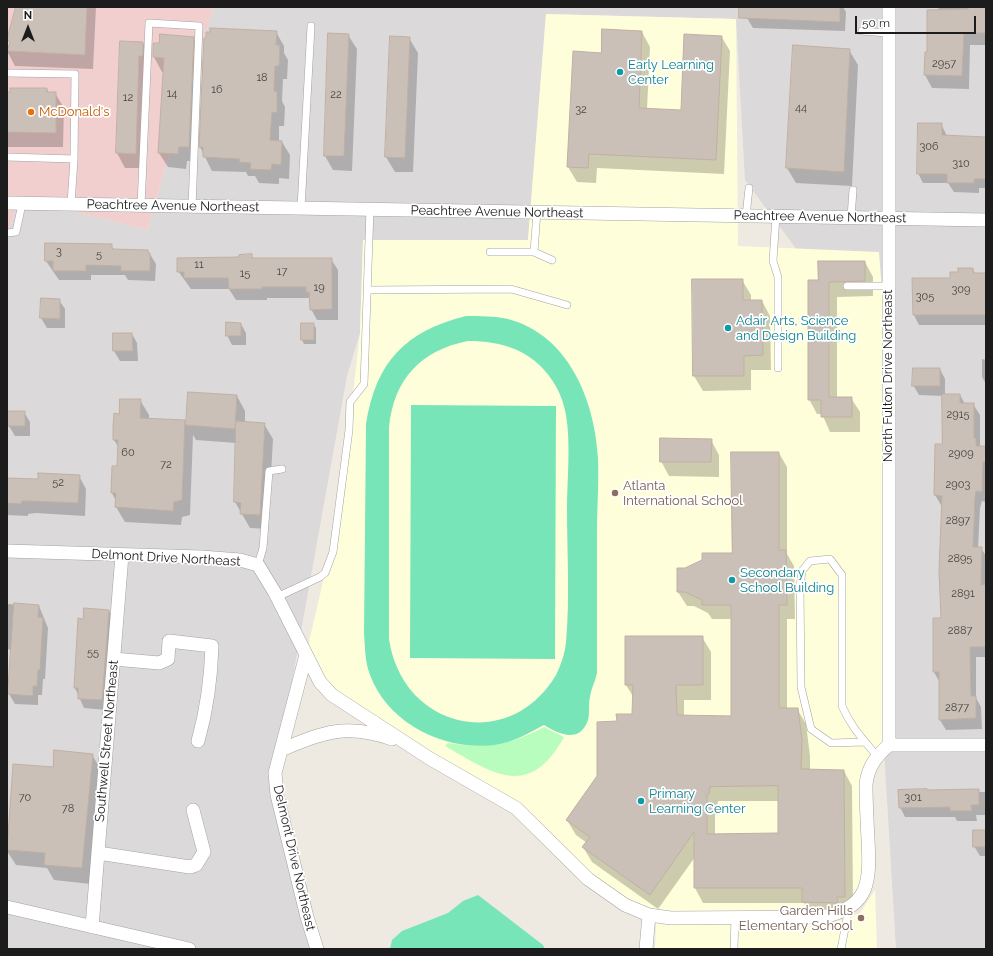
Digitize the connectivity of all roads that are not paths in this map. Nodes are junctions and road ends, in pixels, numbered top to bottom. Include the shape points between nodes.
1 (888, 7) edge
2 (311, 26) dead end
3 (862, 32) dead end
4 (888, 33) junction
5 (7, 73) edge
6 (7, 157) edge
7 (74, 159) junction
8 (749, 188) dead end
9 (853, 190) dead end
10 (7, 204) edge
11 (22, 204) junction
12 (71, 204) junction
13 (141, 206) junction
14 (192, 207) junction
15 (301, 208) junction
16 (370, 209) junction
17 (537, 212) junction
18 (746, 216) junction
19 (776, 216) junction
20 (851, 217) junction
21 (888, 218) junction
22 (986, 220) edge
23 (7, 233) edge
24 (490, 252) dead end
25 (534, 252) junction
26 (552, 260) dead end
27 (847, 286) dead end
28 (888, 286) junction
29 (367, 290) junction
30 (567, 305) dead end
31 (778, 368) dead end
32 (282, 469) dead end
33 (7, 551) edge
34 (122, 554) junction
35 (258, 565) junction
36 (277, 597) junction
37 (306, 655) junction
38 (114, 659) junction
39 (198, 741) dead end
40 (403, 741) junction
41 (865, 742) junction
42 (889, 745) junction
43 (986, 745) edge
44 (281, 750) junction
45 (877, 756) junction
46 (193, 810) dead end
47 (98, 853) junction
48 (7, 907) edge
49 (849, 908) junction
50 (649, 915) junction
51 (735, 918) junction
52 (92, 927) junction
53 (189, 949) edge
54 (317, 949) edge
55 (646, 949) edge
56 (734, 949) edge
57 (841, 949) edge

1 - 4 street, North Fulton Drive Northeast
2 - 15 lane
3 - 4 lane
4 - 21 street, North Fulton Drive Northeast
5 - 7 lane via 75,74
6 - 7 lane
7 - 12 lane
8 - 18 lane
9 - 20 lane
10 - 11 street, Peachtree Avenue Northeast
11 - 12 street, Peachtree Avenue Northeast
11 - 23 lane via 16,232
12 - 13 street, Peachtree Avenue Northeast
13 - 14 street, Peachtree Avenue Northeast
13 - 14 lane via 149,23 199,26
14 - 15 street, Peachtree Avenue Northeast
15 - 16 street, Peachtree Avenue Northeast
16 - 17 street, Peachtree Avenue Northeast
16 - 29 lane
17 - 18 street, Peachtree Avenue Northeast
17 - 25 lane
18 - 19 street, Peachtree Avenue Northeast
19 - 20 street, Peachtree Avenue Northeast
19 - 31 lane via 773,261 778,277
20 - 21 street, Peachtree Avenue Northeast
21 - 22 street, Peachtree Avenue Northeast
21 - 28 street, North Fulton Drive Northeast
24 - 25 lane
25 - 26 lane
27 - 28 lane
28 - 42 street, North Fulton Drive Northeast
29 - 30 lane via 511,289
29 - 36 lane via 364,384 350,402 349,430 331,558 320,577
32 - 35 lane via 269,471 263,548
33 - 34 street, Delmont Drive Northeast
34 - 35 street, Delmont Drive Northeast via 232,559
34 - 38 street, Southwell Street Northeast
35 - 36 street, Delmont Drive Northeast
36 - 37 street, Delmont Drive Northeast
37 - 40 street, Delmont Drive Northeast via 320,682 332,694
37 - 44 street
38 - 39 street via 159,663 168,659 169,641 212,646 207,707
38 - 47 street, Southwell Street Northeast
40 - 44 street, Delmont Drive Northeast via 370,732 343,730 318,734
40 - 50 street, Delmont Drive Northeast via 516,808 588,878 624,905
41 - 41 lane via 850,724 842,706 842,575 830,559 810,561 802,572 800,587 800,687 811,729 831,743
41 - 45 lane
42 - 43 street
42 - 45 street, Delmont Drive Northeast
44 - 54 street, Delmont Drive Northeast via 275,773 277,795
45 - 49 street, Delmont Drive Northeast via 867,772 866,784 869,874 863,893
46 - 47 street via 204,852 196,865 190,867
47 - 52 street, Southwell Street Northeast
48 - 52 street
49 - 51 street, Delmont Drive Northeast via 822,917
49 - 57 lane
50 - 51 street, Delmont Drive Northeast via 671,918
50 - 55 street
51 - 56 lane
52 - 53 street

